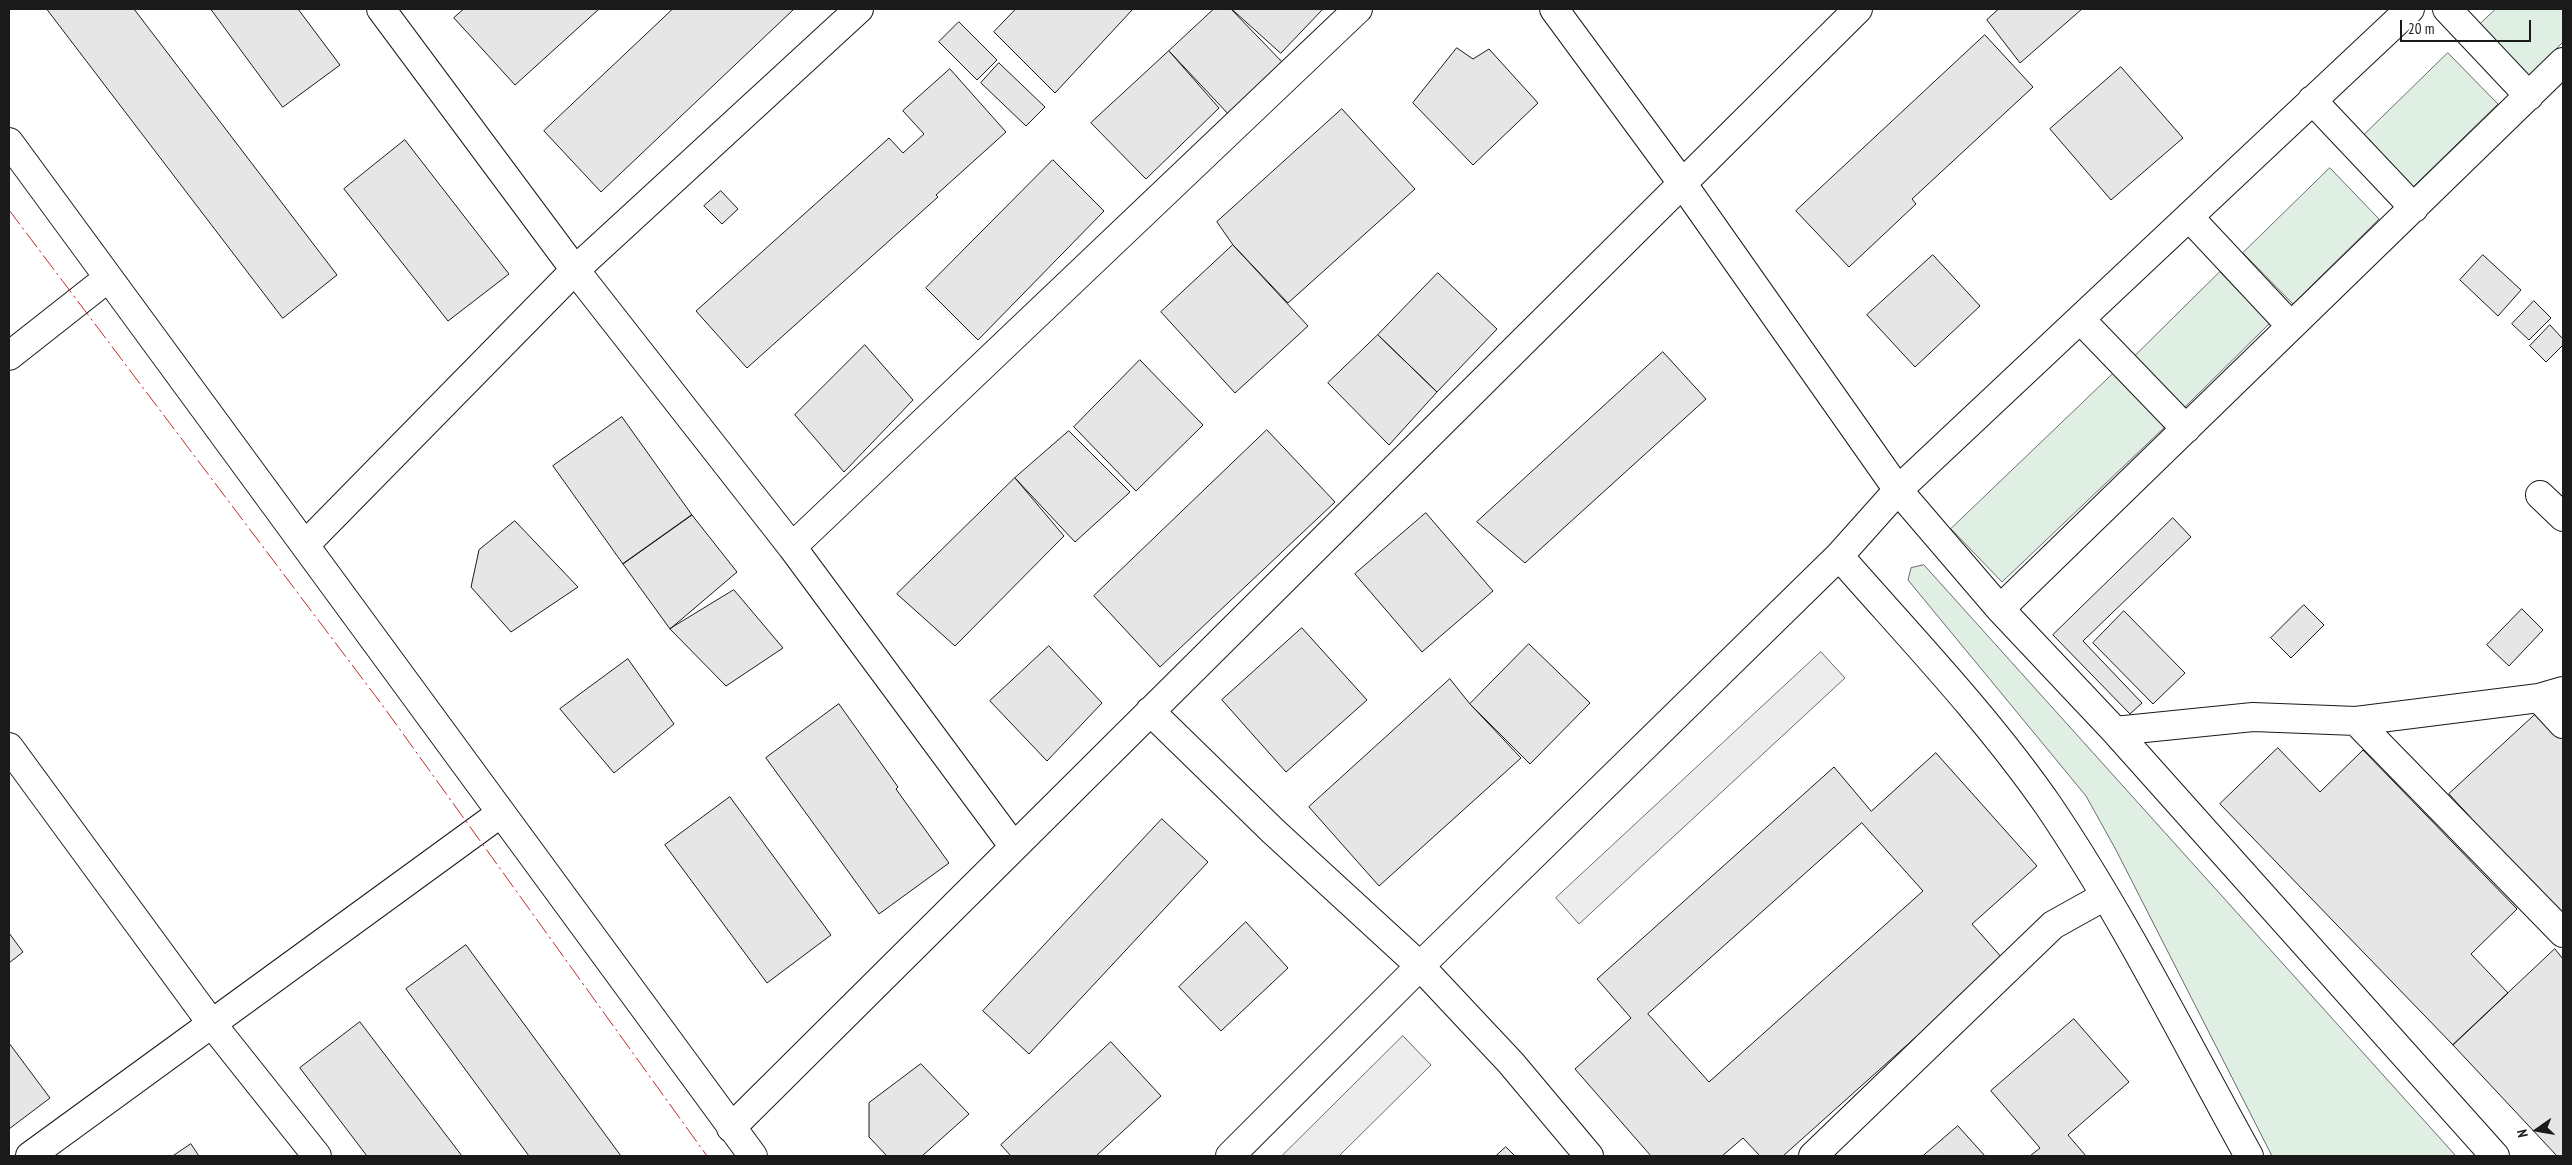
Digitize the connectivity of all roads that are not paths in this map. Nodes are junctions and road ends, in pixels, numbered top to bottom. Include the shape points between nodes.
1 (381, 9) edge
2 (859, 9) edge
3 (1358, 9) edge
4 (1554, 9) edge
5 (1858, 9) edge
6 (2410, 9) edge
7 (2447, 9) edge
8 (2563, 62) edge
9 (2529, 96) junction
10 (2312, 100) junction
11 (9, 142) edge
12 (1682, 183) junction
13 (2414, 208) junction
14 (2189, 217) junction
15 (575, 270) junction
16 (108, 278) junction
17 (2080, 319) junction
18 (2292, 326) junction
19 (9, 356) edge
20 (2186, 429) junction
21 (1898, 490) junction
22 (2540, 495) dead end
23 (2563, 516) edge
24 (305, 546) junction
25 (792, 547) junction
26 (1839, 556) junction
27 (2000, 609) junction
28 (2551, 694) edge
29 (1150, 711) junction
30 (2356, 721) junction
31 (2563, 724) edge
32 (2115, 730) junction
33 (9, 747) edge
34 (501, 813) junction
35 (1014, 847) junction
36 (2105, 896) junction
37 (2563, 933) edge
38 (1420, 966) junction
39 (212, 1024) junction
40 (732, 1128) junction
41 (30, 1156) edge
42 (317, 1156) edge
43 (752, 1156) edge
44 (1230, 1156) edge
45 (1589, 1156) edge
46 (1813, 1156) edge
47 (2249, 1156) edge
48 (2496, 1156) edge

1 - 15 street
2 - 15 street
3 - 25 street
4 - 12 street
5 - 12 street
6 - 10 street
7 - 9 street
8 - 9 street
9 - 13 street
10 - 13 street
10 - 14 street
11 - 16 street
12 - 21 street
12 - 29 street
13 - 18 street
14 - 17 street
14 - 18 street
15 - 24 street
15 - 25 street
16 - 19 street
16 - 24 street
17 - 20 street
17 - 21 street
18 - 20 street
20 - 27 street
21 - 26 street
21 - 27 street
22 - 23 street
24 - 34 street
25 - 35 street
26 - 36 street via 1985,722 2047,805
26 - 38 street
27 - 32 street
28 - 30 street
28 - 31 street
29 - 35 street
29 - 38 street via 1273,831
30 - 32 street via 2253,717
30 - 37 street
32 - 48 street
33 - 39 street
34 - 39 street
34 - 40 street
35 - 40 street
36 - 46 street via 2053,925
36 - 47 street
38 - 44 street
38 - 45 street via 1512,1063
39 - 41 street
39 - 42 street
40 - 43 street

